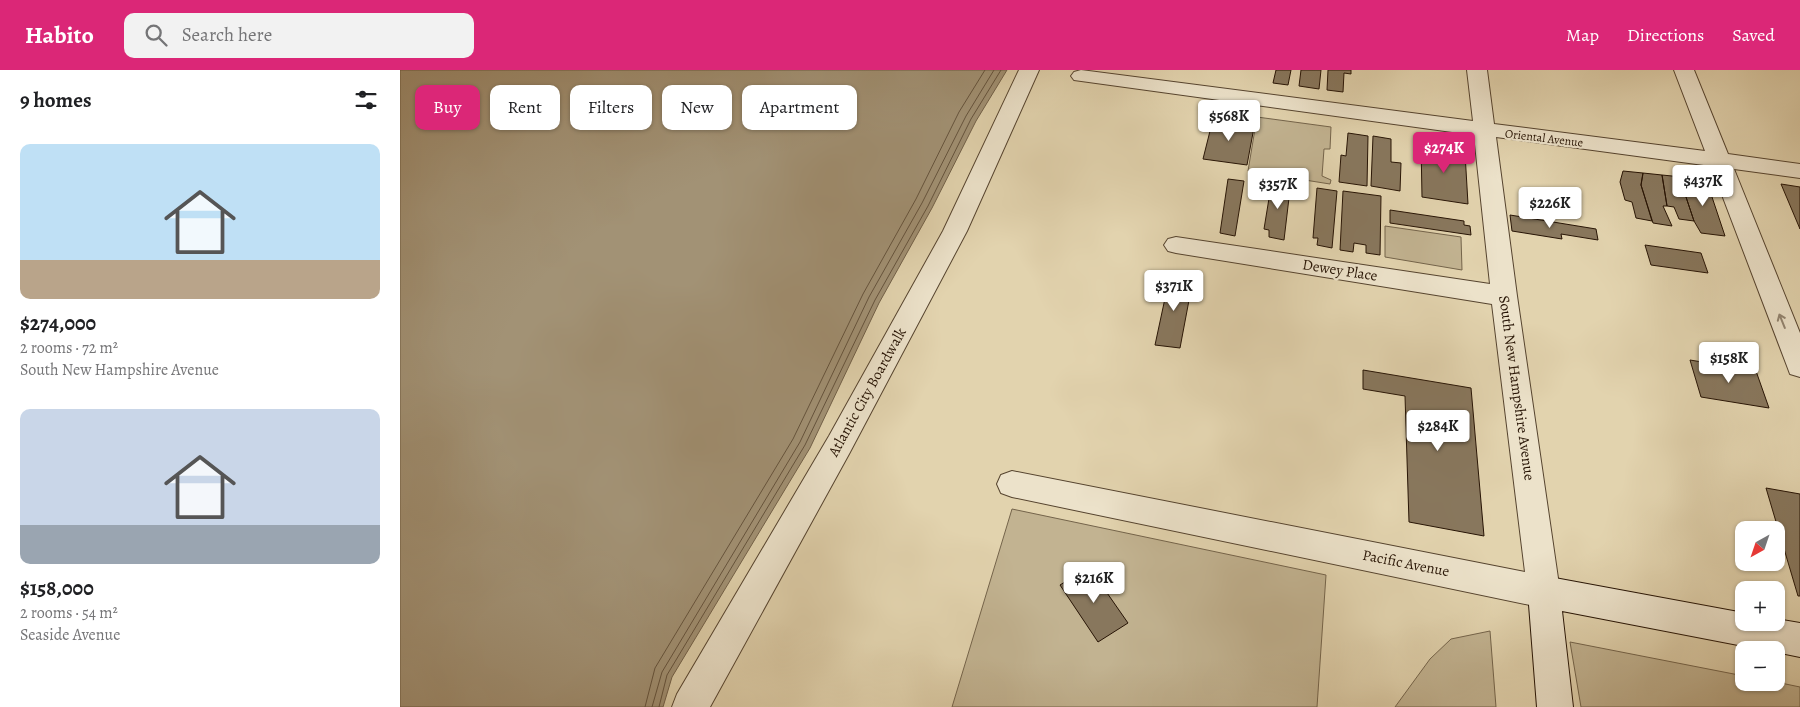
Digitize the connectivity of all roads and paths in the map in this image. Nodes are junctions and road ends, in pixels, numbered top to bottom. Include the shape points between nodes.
1 (1029, 70) edge
2 (1477, 70) edge
3 (1684, 70) edge
4 (1081, 76) dead end
5 (1485, 130) junction
6 (1719, 161) junction
7 (1800, 171) edge
8 (1176, 245) dead end
9 (1504, 296) junction
10 (1800, 366) edge
11 (1012, 484) dead end
12 (1544, 592) junction
13 (1800, 640) edge
14 (690, 707) edge
15 (1555, 707) edge

1 - 14 street, Atlantic City Boardwalk via 955,231 839,445
2 - 5 street, South New Hampshire Avenue
3 - 6 street
4 - 5 street, Oriental Avenue
5 - 6 street, Oriental Avenue
5 - 9 street, South New Hampshire Avenue
6 - 7 street, Oriental Avenue
10 -> 6 street
8 - 9 street, Dewey Place
9 - 12 street, South New Hampshire Avenue
11 - 12 street, Pacific Avenue
12 - 13 street, Pacific Avenue
12 - 15 street, South New Hampshire Avenue

